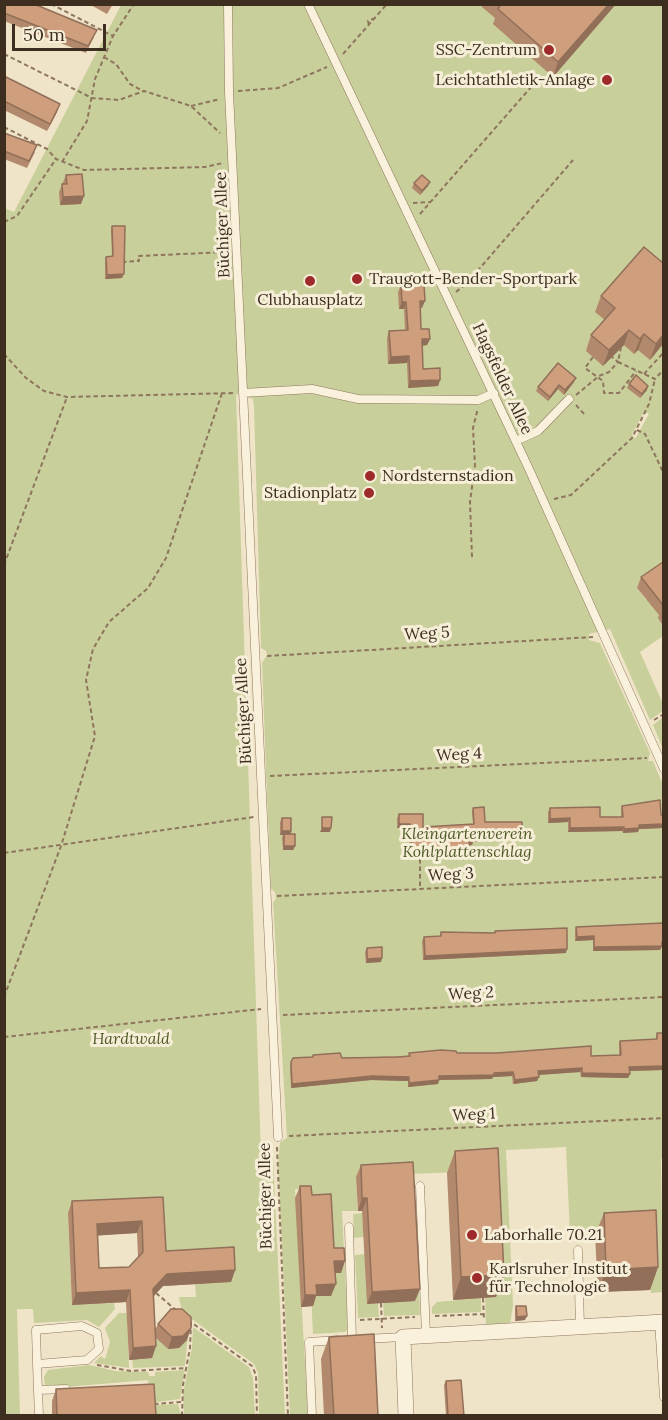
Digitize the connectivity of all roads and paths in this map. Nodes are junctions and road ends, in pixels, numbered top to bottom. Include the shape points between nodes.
1 (51, 4) edge
2 (134, 4) edge
3 (228, 4) edge
4 (308, 4) edge
5 (387, 4) edge
6 (113, 36) junction
7 (4, 54) edge
8 (104, 57) junction
9 (336, 61) junction
10 (539, 78) dead end
11 (144, 92) junction
12 (229, 92) junction
13 (92, 98) junction
14 (190, 106) junction
15 (4, 127) edge
16 (233, 146) junction
17 (56, 159) junction
18 (573, 160) dead end
19 (62, 162) junction
20 (234, 162) junction
21 (431, 202) junction
22 (404, 203) junction
23 (420, 214) dead end
24 (4, 222) edge
25 (237, 251) junction
26 (122, 262) edge
27 (447, 296) junction
28 (624, 345) edge
29 (663, 352) edge
30 (4, 354) edge
31 (611, 356) edge
32 (593, 357) dead end
33 (618, 362) junction
34 (663, 369) edge
35 (636, 371) junction
36 (644, 374) junction
37 (598, 377) junction
38 (655, 379) junction
39 (222, 393) junction
40 (243, 393) junction
41 (494, 393) junction
42 (67, 397) junction
43 (569, 399) joint
44 (478, 408) dead end
45 (637, 430) junction
46 (516, 441) junction
47 (663, 474) edge
48 (544, 501) junction
49 (472, 557) dead end
50 (4, 565) edge
51 (589, 637) dead end
52 (267, 656) dead end
53 (659, 758) junction
54 (663, 769) edge
55 (261, 777) junction
56 (262, 816) junction
57 (61, 846) junction
58 (4, 854) edge
59 (420, 859) dead end
60 (663, 876) edge
61 (420, 889) junction
62 (275, 896) dead end
63 (4, 997) edge
64 (663, 997) edge
65 (273, 1007) junction
66 (279, 1016) dead end
67 (4, 1037) edge
68 (663, 1118) edge
69 (282, 1137) junction
70 (420, 1186) dead end
71 (349, 1227) dead end
72 (578, 1250) dead end
73 (156, 1293) edge
74 (483, 1298) dead end
75 (381, 1304) dead end
76 (191, 1322) junction
77 (661, 1322) edge
78 (580, 1326) junction
79 (484, 1332) junction
80 (426, 1335) junction
81 (403, 1337) junction
82 (382, 1338) junction
83 (352, 1340) junction
84 (87, 1360) junction
85 (37, 1364) junction
86 (186, 1368) junction
87 (70, 1389) edge
88 (38, 1390) junction
89 (663, 1397) edge
90 (181, 1402) junction
91 (150, 1404) edge
92 (39, 1416) edge
93 (182, 1416) edge
94 (258, 1416) edge
95 (288, 1416) edge
96 (312, 1416) edge
97 (406, 1416) edge

1 - 6 path
2 - 6 path
3 - 12 lane, Büchiger Allee
4 - 9 lane, Hagsfelder Allee
5 - 9 path
6 - 8 path
7 - 13 path
8 - 11 path via 116,64 130,84
8 - 13 path
9 - 12 path via 278,88
9 - 22 lane, Hagsfelder Allee
10 - 21 path
11 - 13 path via 119,100
11 - 14 path
12 - 14 path via 218,101
12 - 16 lane, Büchiger Allee
13 - 19 path via 87,121
14 - 16 path
15 - 17 path via 47,149
16 - 20 lane, Büchiger Allee
17 - 19 path
17 - 24 path via 17,216
18 - 27 path via 468,282
19 - 20 path via 84,170 205,167
20 - 25 lane, Büchiger Allee
21 - 22 path
21 - 23 path
22 - 27 lane, Hagsfelder Allee
25 - 26 path via 138,256 139,261
25 - 40 lane, Büchiger Allee
27 - 41 lane, Hagsfelder Allee
28 - 33 path
29 - 36 path
30 - 42 path via 44,391
31 - 33 path
32 - 37 path via 585,368
33 - 35 path
33 - 37 path
34 - 38 path
35 - 36 path
35 - 37 path via 619,393 604,393 603,381
36 - 38 path
37 - 43 path
38 - 45 path
39 - 40 path
39 - 42 path
39 - 57 path via 166,558 148,588 108,622 93,649 86,680 95,736
40 - 41 lane via 312,389 358,399 478,400
40 - 55 lane, Büchiger Allee
41 - 46 lane, Hagsfelder Allee
42 - 50 path
43 - 46 lane via 538,431
44 - 49 path via 473,428 475,465 470,502
45 - 47 path via 645,434
45 - 48 path via 618,453 571,495
46 - 48 lane, Hagsfelder Allee
48 - 53 lane, Hagsfelder Allee
51 - 52 path, Weg 5
53 - 54 lane, Hagsfelder Allee
53 - 55 path, Weg 4
55 - 56 lane, Büchiger Allee
56 - 57 path
56 - 65 lane, Büchiger Allee
57 - 58 path
57 - 63 path
59 - 61 path
60 - 61 path, Weg 3
61 - 62 path, Weg 3
64 - 66 path, Weg 2
65 - 67 path
65 - 69 lane, Büchiger Allee
68 - 69 path, Weg 1
69 - 95 path, Büchiger Allee via 276,1162
70 - 80 lane
71 - 83 lane
72 - 78 lane
73 - 76 path
74 - 79 path
75 - 82 path
76 - 86 path
76 - 94 path via 252,1366
77 - 78 street
77 - 89 lane
78 - 79 street
79 - 80 street
80 - 81 street
81 - 82 lane
81 - 97 street
82 - 83 lane
83 - 96 lane via 309,1342
84 - 85 lane
84 - 85 lane via 99,1349 100,1341 97,1333 82,1326 36,1330
84 - 86 path via 131,1371
85 - 88 lane
86 - 90 path
87 - 88 lane
88 - 92 lane
90 - 91 path
90 - 93 path

